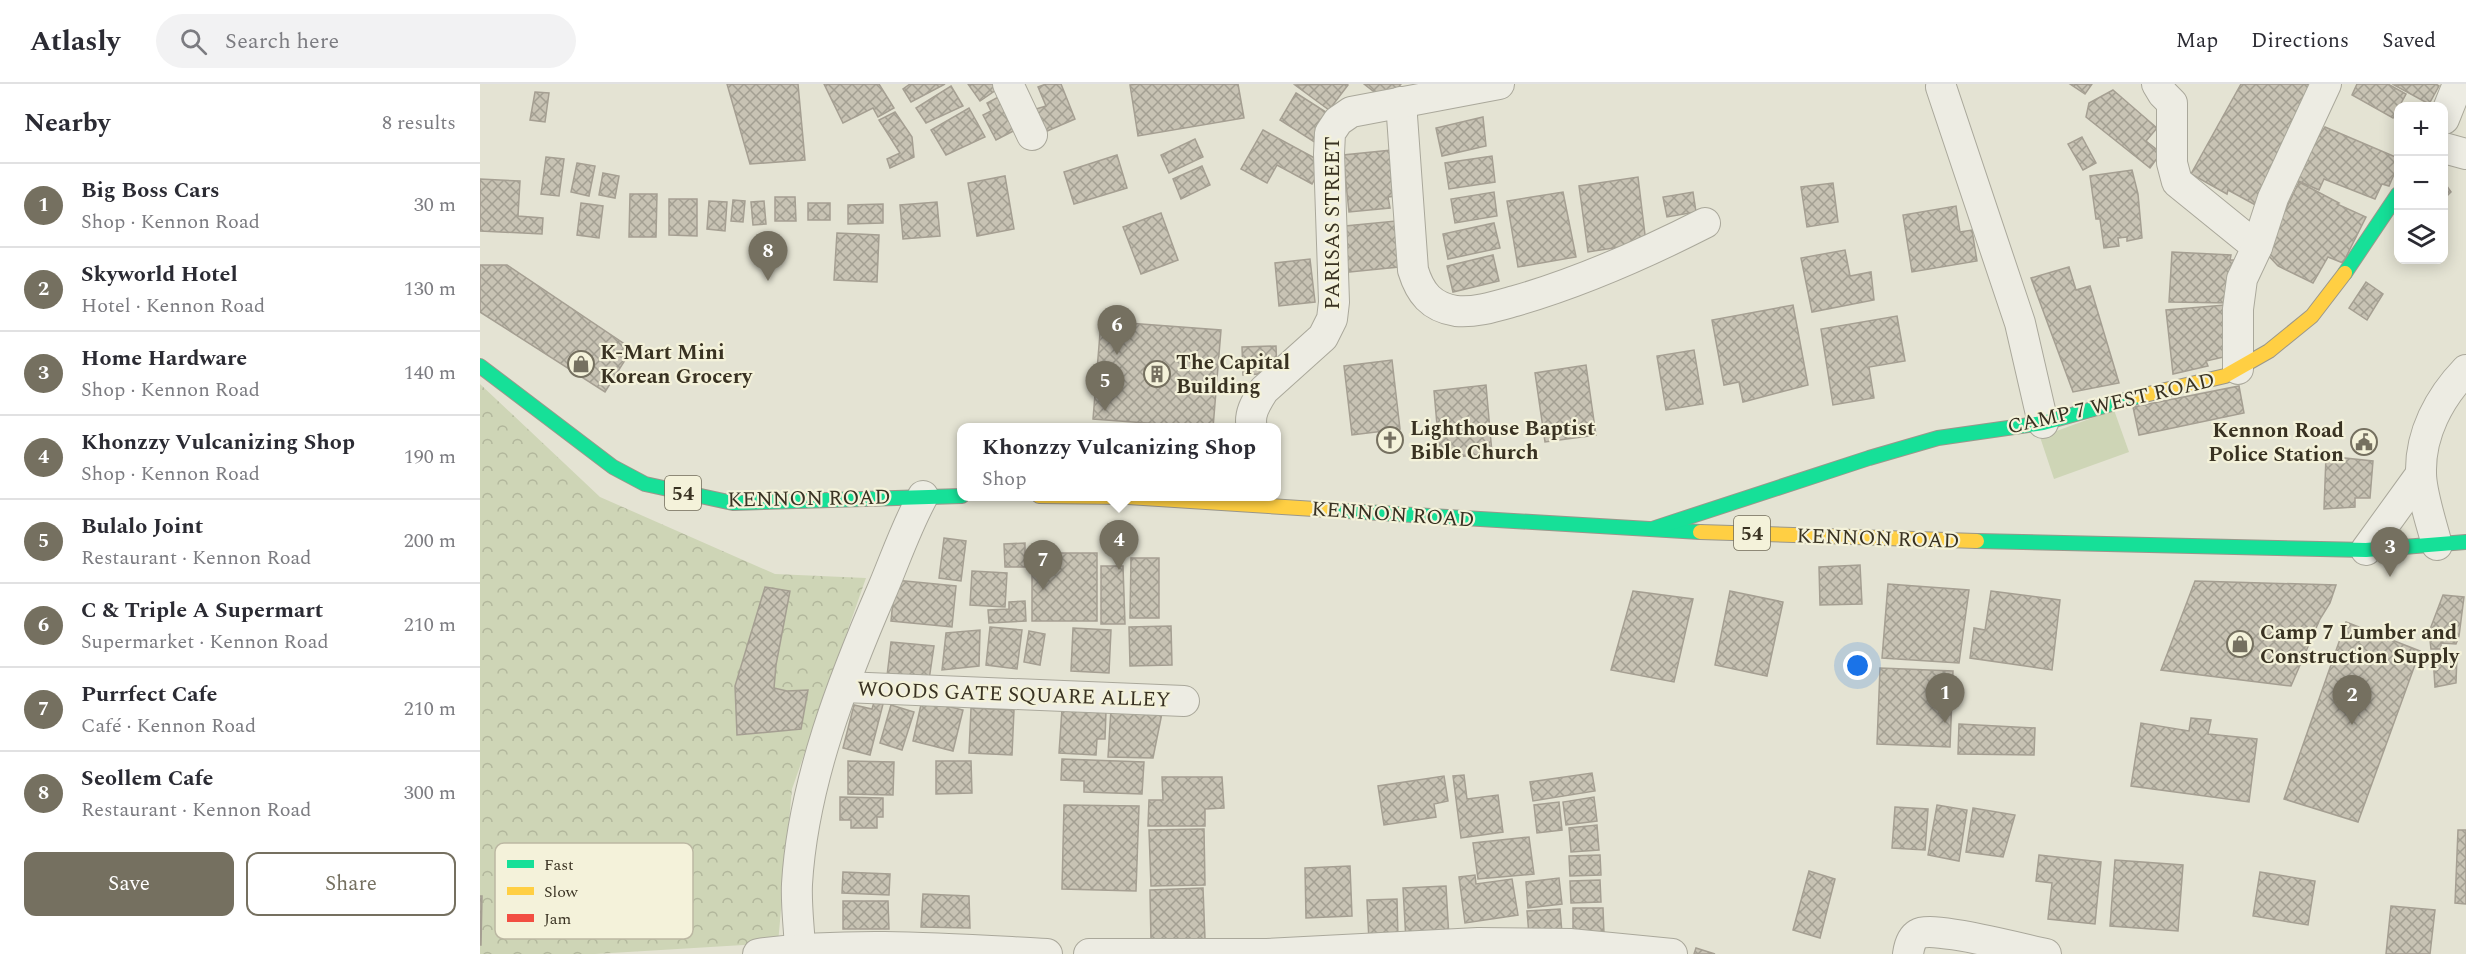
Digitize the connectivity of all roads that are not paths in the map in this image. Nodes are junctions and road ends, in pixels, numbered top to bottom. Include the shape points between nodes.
1 (1008, 84) edge
2 (1499, 84) edge
3 (2157, 84) edge
4 (2326, 84) edge
5 (2458, 84) edge
6 (1941, 87) dead end
7 (1458, 88) edge
8 (1401, 102) junction
9 (2448, 109) edge
10 (1032, 135) dead end
11 (2448, 149) edge
12 (2466, 154) edge
13 (2394, 200) edge
14 (1705, 223) dead end
15 (2257, 248) junction
16 (480, 366) edge
17 (2238, 369) junction
18 (2466, 370) edge
19 (1251, 423) edge
20 (2043, 423) junction
21 (2421, 474) junction
22 (957, 497) edge
23 (1262, 501) edge
24 (911, 505) junction
25 (1648, 530) junction
26 (2466, 542) edge
27 (2437, 545) junction
28 (2366, 550) junction
29 (844, 687) junction
30 (1185, 700) dead end
31 (800, 948) junction
32 (958, 951) edge
33 (758, 954) edge
34 (1047, 954) edge
35 (1089, 954) edge
36 (1672, 954) edge
37 (1908, 954) edge
38 (2046, 954) edge

1 - 10 street
2 - 7 street, PARISAS STREET
3 - 15 street via 2172,103 2172,163 2177,182
4 - 15 street via 2273,198
5 - 9 street
6 - 20 street via 2020,323
7 - 8 street, PARISAS STREET
8 - 14 street via 1413,270 1419,289 1443,307 1472,311 1527,297 1625,261
8 - 19 street, PARISAS STREET via 1351,112 1332,126 1332,319 1323,337 1264,390
11 - 12 street
13 - 17 main road, CAMP 7 WEST ROAD via 2342,280 2312,316 2269,351
15 - 17 street via 2242,279
16 - 24 main road, KENNON ROAD / 54 via 613,467 645,484 733,503
17 - 20 main road, CAMP 7 WEST ROAD via 2225,376
18 - 21 street via 2430,421
20 - 25 main road, CAMP 7 WEST ROAD via 1938,438
21 - 27 street
21 - 28 street
22 - 24 main road, KENNON ROAD / 54
23 - 25 main road, KENNON ROAD / 54
24 - 29 street
25 - 28 main road, KENNON ROAD / 54
26 - 27 main road, KENNON ROAD / 54
27 - 28 main road, KENNON ROAD / 54
29 - 30 street, WOODS GATE SQUARE ALLEY
29 - 31 street via 805,818 797,887
31 - 32 street
31 - 33 street
32 - 34 street
35 - 36 street via 1267,954 1478,943 1570,944
37 - 38 street via 1913,938 1927,932

